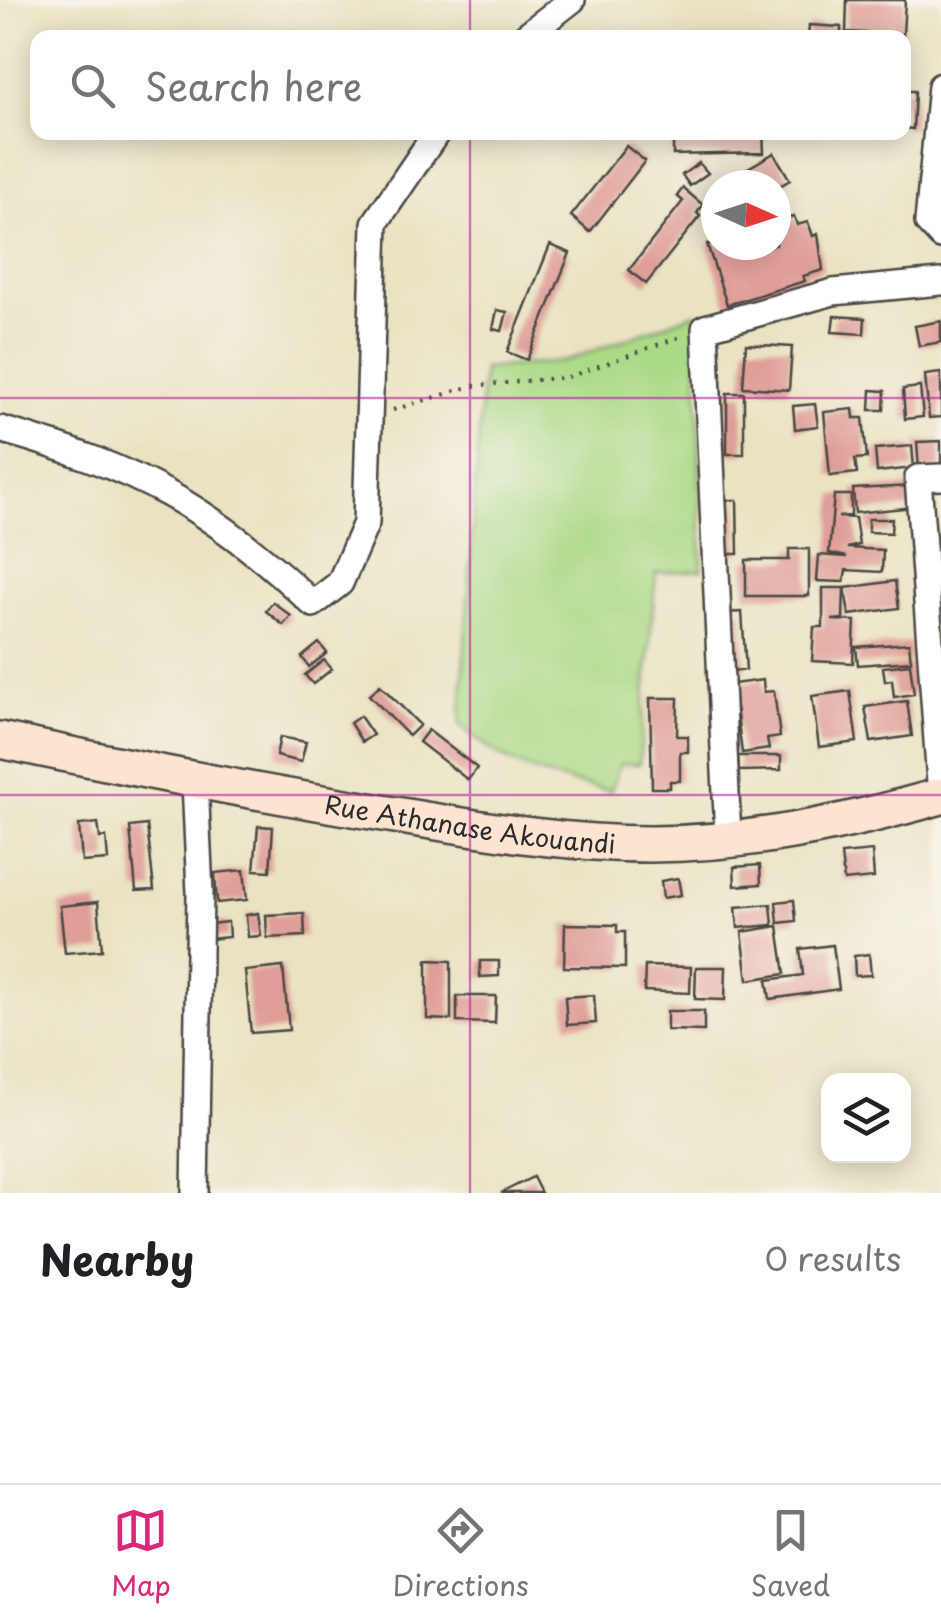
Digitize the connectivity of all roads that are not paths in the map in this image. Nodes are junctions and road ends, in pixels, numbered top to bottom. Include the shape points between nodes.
1 (566, 1) edge
2 (532, 30) edge
3 (941, 86) edge
4 (431, 140) edge
5 (941, 236) edge
6 (941, 282) edge
7 (0, 430) edge
8 (941, 477) edge
9 (0, 740) edge
10 (194, 782) junction
11 (941, 796) edge
12 (728, 838) junction
13 (195, 1193) edge

1 - 2 street
3 - 5 street via 928,222
4 - 7 street via 374,223 366,523 340,584 313,604 219,521 159,486 78,452
6 - 12 street via 833,292 705,328
8 - 11 street via 918,478
9 - 10 street, Rue Athanase Akouandi
10 - 12 street, Rue Athanase Akouandi via 541,839 652,844
10 - 13 street via 200,893
11 - 12 street, Rue Athanase Akouandi via 846,823

